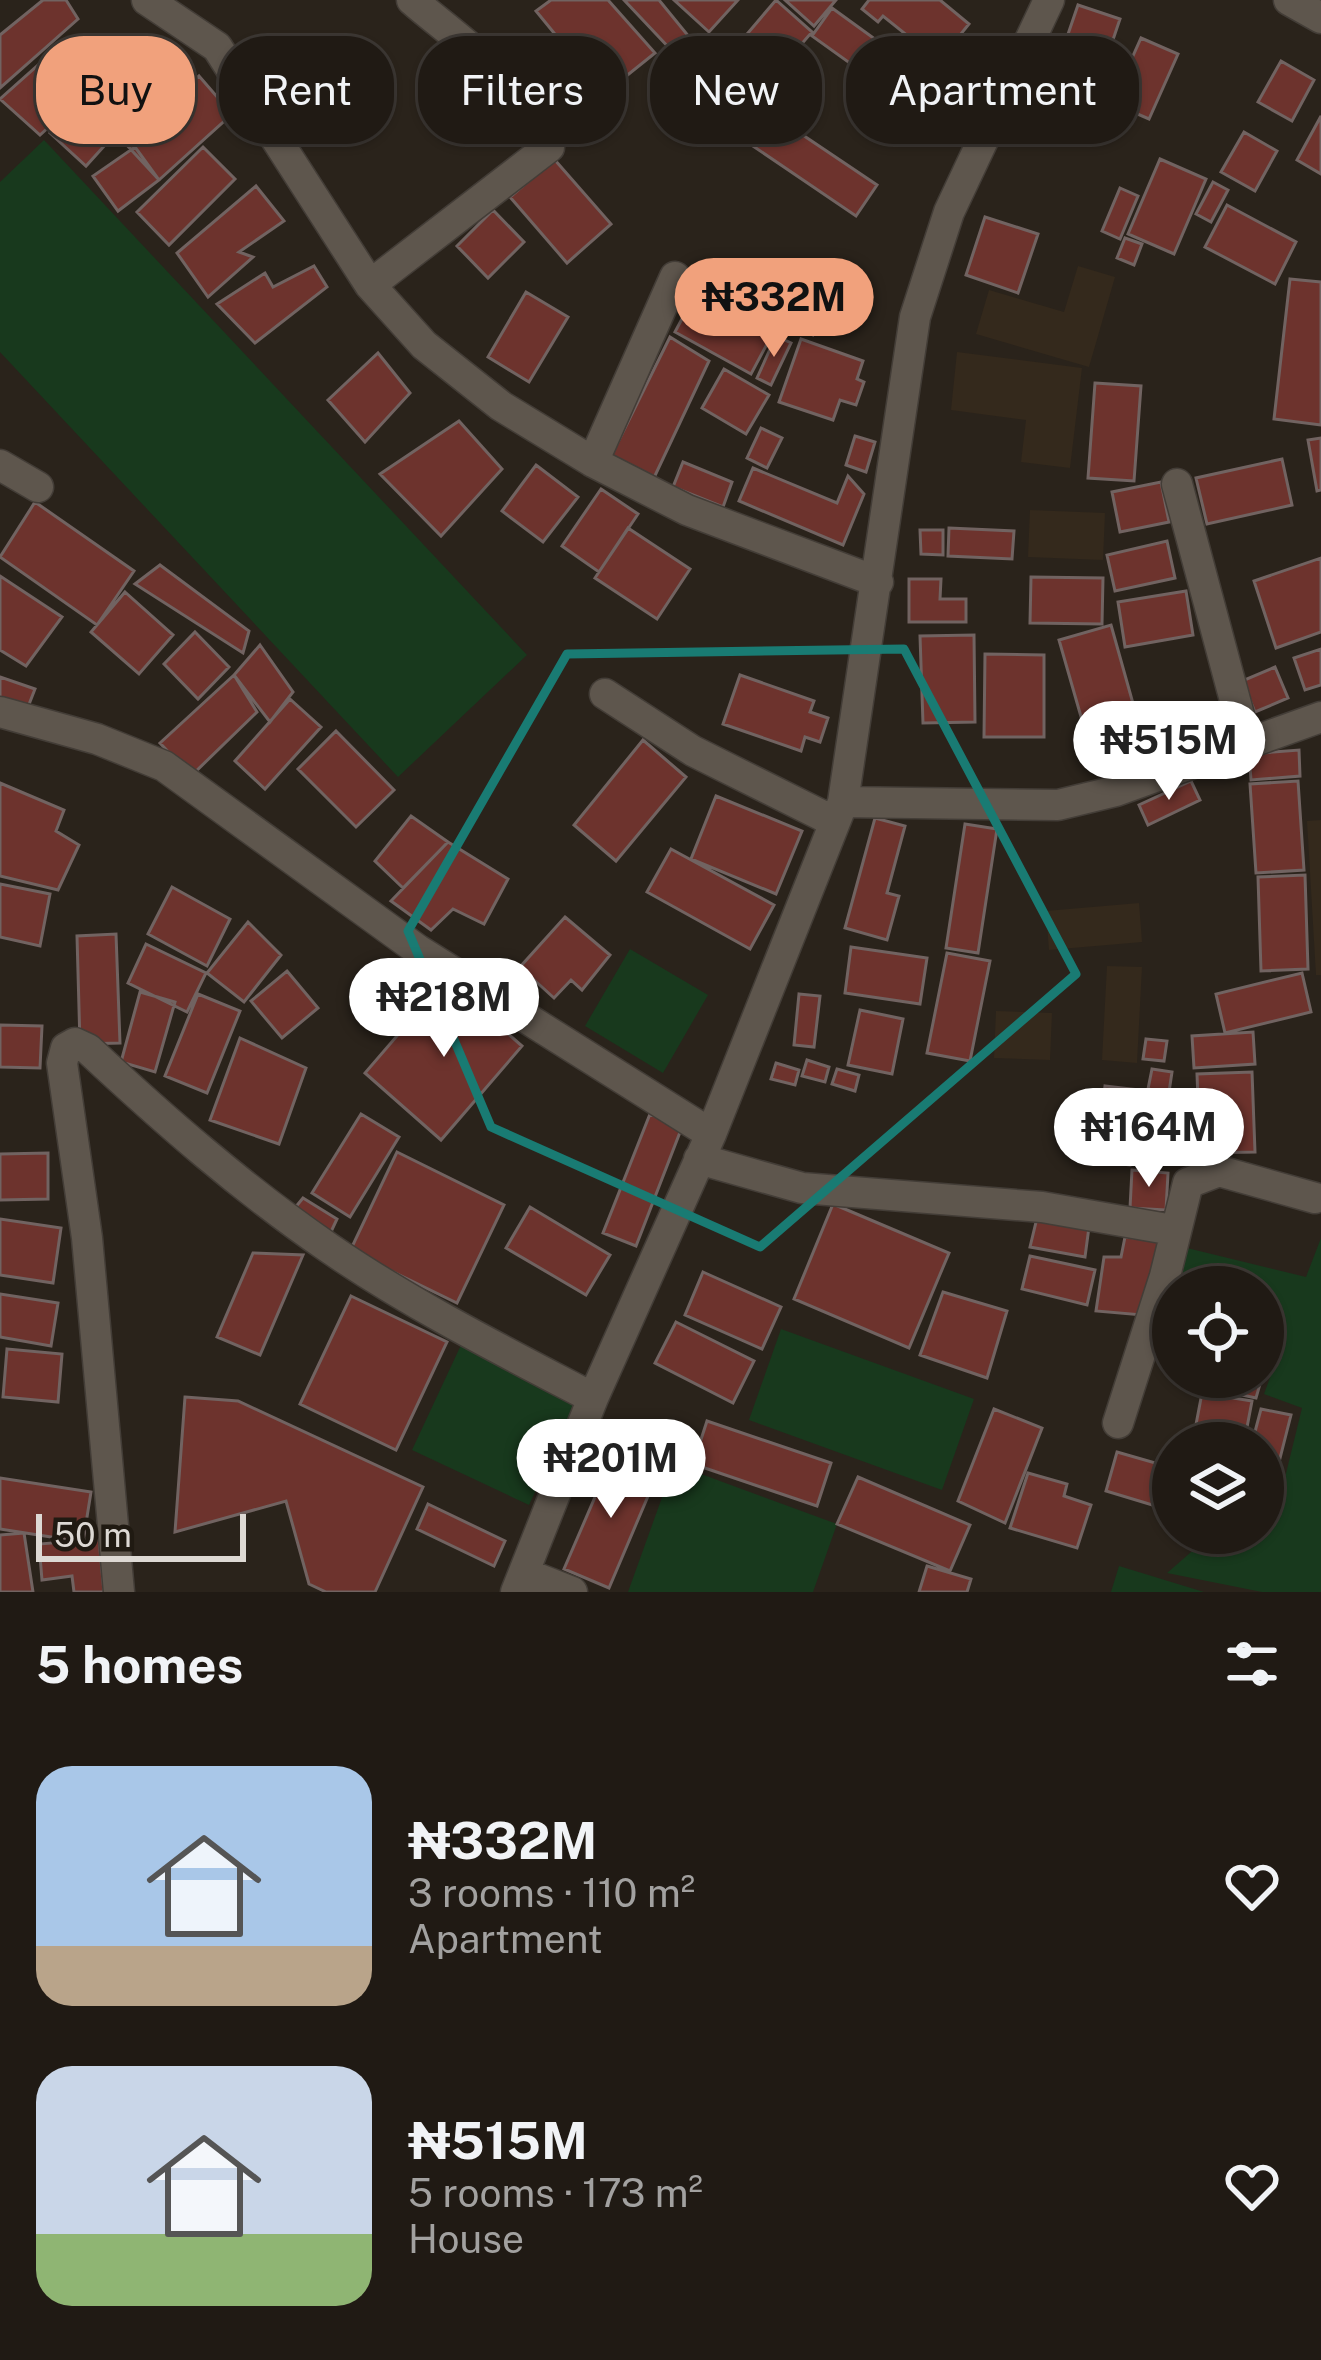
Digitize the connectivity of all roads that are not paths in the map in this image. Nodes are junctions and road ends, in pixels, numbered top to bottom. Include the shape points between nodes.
1 (147, 0) edge
2 (412, 0) edge
3 (1048, 0) edge
4 (1289, 0) edge
5 (1321, 18) edge
6 (675, 277) dead end
7 (370, 285) junction
8 (593, 462) junction
9 (0, 465) edge
10 (1177, 484) dead end
11 (38, 487) dead end
12 (878, 582) junction
13 (604, 694) dead end
14 (0, 712) edge
15 (1321, 717) edge
16 (1247, 745) junction
17 (839, 812) junction
18 (705, 1146) junction
19 (1315, 1198) dead end
20 (1173, 1230) junction
21 (593, 1398) junction
22 (1118, 1423) dead end
23 (520, 1583) edge
24 (119, 1592) edge
25 (572, 1592) edge

1 - 7 street via 217,47
2 - 7 street via 533,108 549,147
3 - 12 street via 949,212 915,317
4 - 5 street
6 - 8 street
7 - 8 street via 424,345 501,406
8 - 12 street via 687,510
9 - 11 street
10 - 16 street
12 - 17 street
13 - 17 street via 693,751
14 - 18 street via 164,766
15 - 16 street
16 - 17 street via 1058,805
17 - 18 street
18 - 20 street via 802,1188 1042,1207
18 - 21 street
19 - 20 street via 1201,1174 1188,1184
20 - 22 street
21 - 23 street
21 - 24 street via 330,1249 75,1043 62,1063 87,1238
23 - 25 street

